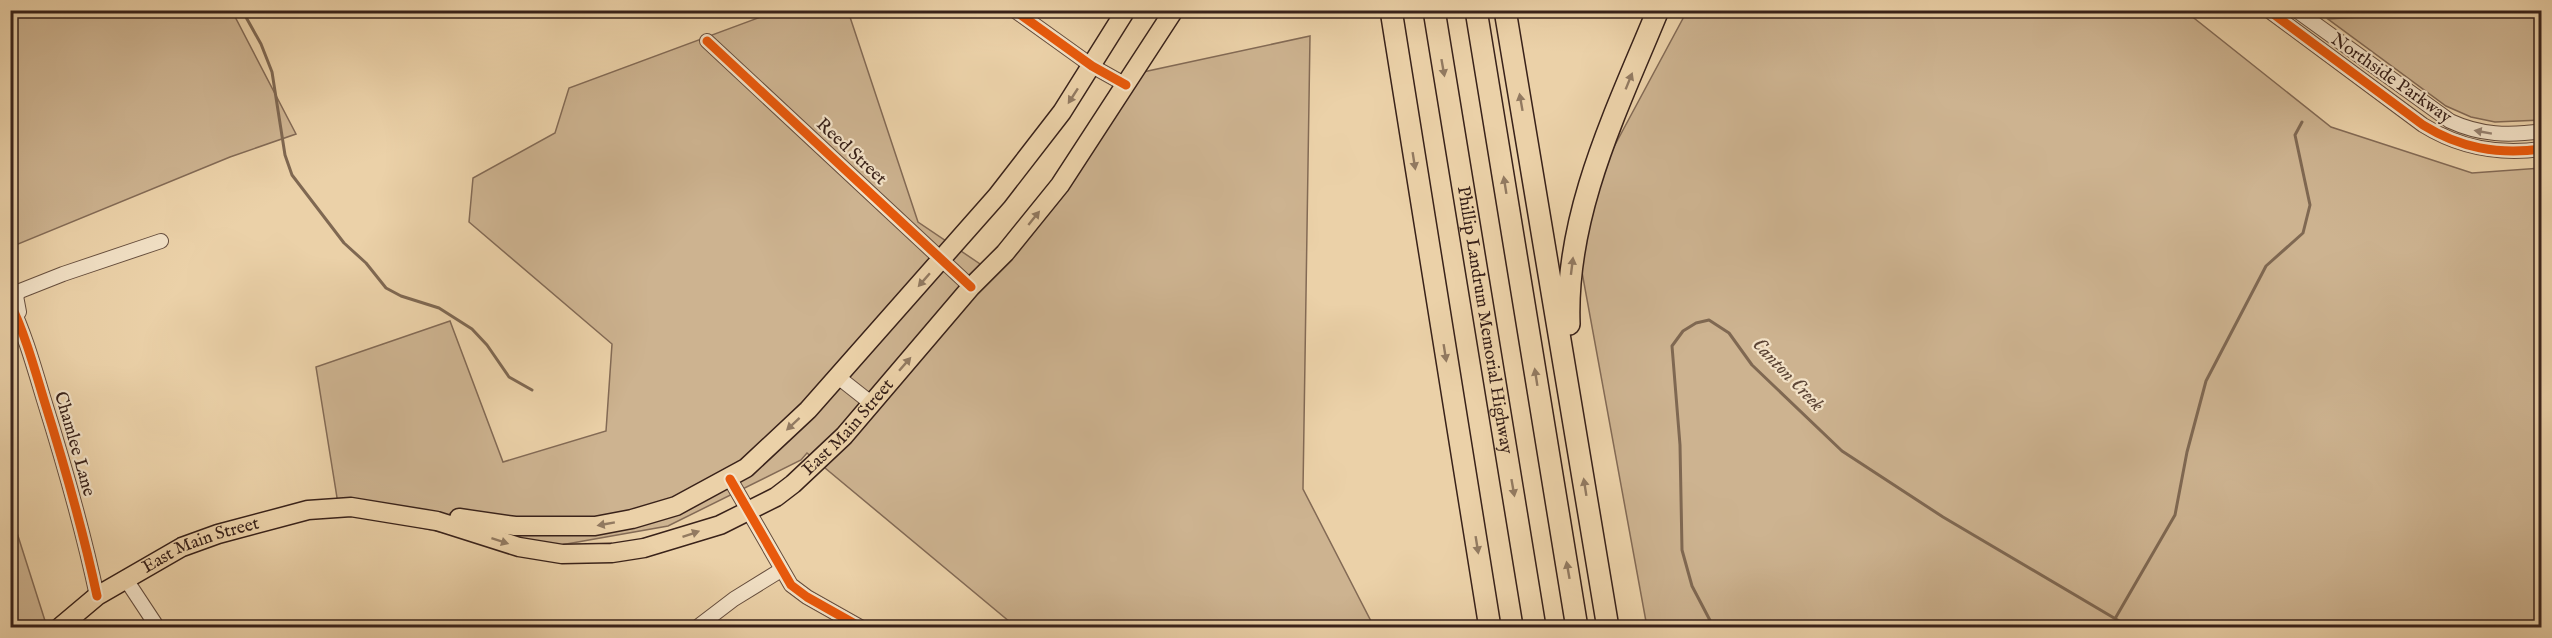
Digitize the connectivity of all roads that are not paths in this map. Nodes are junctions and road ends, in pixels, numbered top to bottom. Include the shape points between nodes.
1 (1014, 10) edge
2 (1126, 10) edge
3 (1174, 10) edge
4 (1377, 10) edge
5 (1391, 10) edge
6 (1434, 10) edge
7 (1476, 10) edge
8 (1505, 10) edge
9 (1658, 10) edge
10 (2268, 10) edge
11 (2296, 10) edge
12 (707, 41) dead end
13 (1092, 66) junction
14 (1126, 85) junction
15 (1404, 103) junction
16 (2541, 132) edge
17 (2541, 149) edge
18 (161, 241) dead end
19 (942, 258) junction
20 (971, 287) junction
21 (10, 303) edge
22 (20, 323) junction
23 (838, 377) junction
24 (871, 403) junction
25 (1573, 409) junction
26 (730, 479) junction
27 (362, 509) junction
28 (748, 511) junction
29 (781, 570) junction
30 (125, 578) junction
31 (97, 596) junction
32 (59, 627) edge
33 (158, 627) edge
34 (696, 627) edge
35 (862, 627) edge
36 (1490, 627) edge
37 (1535, 627) edge
38 (1577, 627) edge
39 (1608, 627) edge

1 - 13 street
2 - 13 main road, East Main Street
3 - 14 main road, East Main Street
4 - 15 highway
5 - 15 highway
6 -> 37 highway, Phillip Landrum Memorial Highway
38 -> 7 highway
25 -> 8 highway
25 -> 9 highway via 1568,300 1577,225 1606,138
10 - 17 street, Northside Parkway via 2444,137 2483,150
16 -> 11 street, Northside Parkway via 2495,134 2450,121
12 - 19 street, Reed Street
13 - 14 street
13 -> 19 main road, East Main Street via 997,196
20 -> 14 main road, East Main Street via 1005,254 1060,185
15 -> 36 highway
18 - 22 street via 20,291 16,296
19 - 20 street, Reed Street
19 -> 23 main road, East Main Street
24 -> 20 main road, East Main Street
21 - 22 street, Chamlee Lane
22 - 31 street, Chamlee Lane
23 - 24 street
23 -> 26 main road, East Main Street via 793,425
24 - 28 main road, East Main Street via 844,436 793,484
39 -> 25 highway
26 -> 27 main road, East Main Street via 676,506 595,526 515,526 411,509
26 - 28 street
27 -> 28 main road, East Main Street via 437,521 519,547 562,554 644,548 720,525
27 - 30 main road, East Main Street via 308,510 218,534 182,547
28 - 29 street
29 - 34 street
29 - 35 street via 791,585 807,597
30 - 31 main road, East Main Street
30 - 33 street
31 - 32 main road, East Main Street

